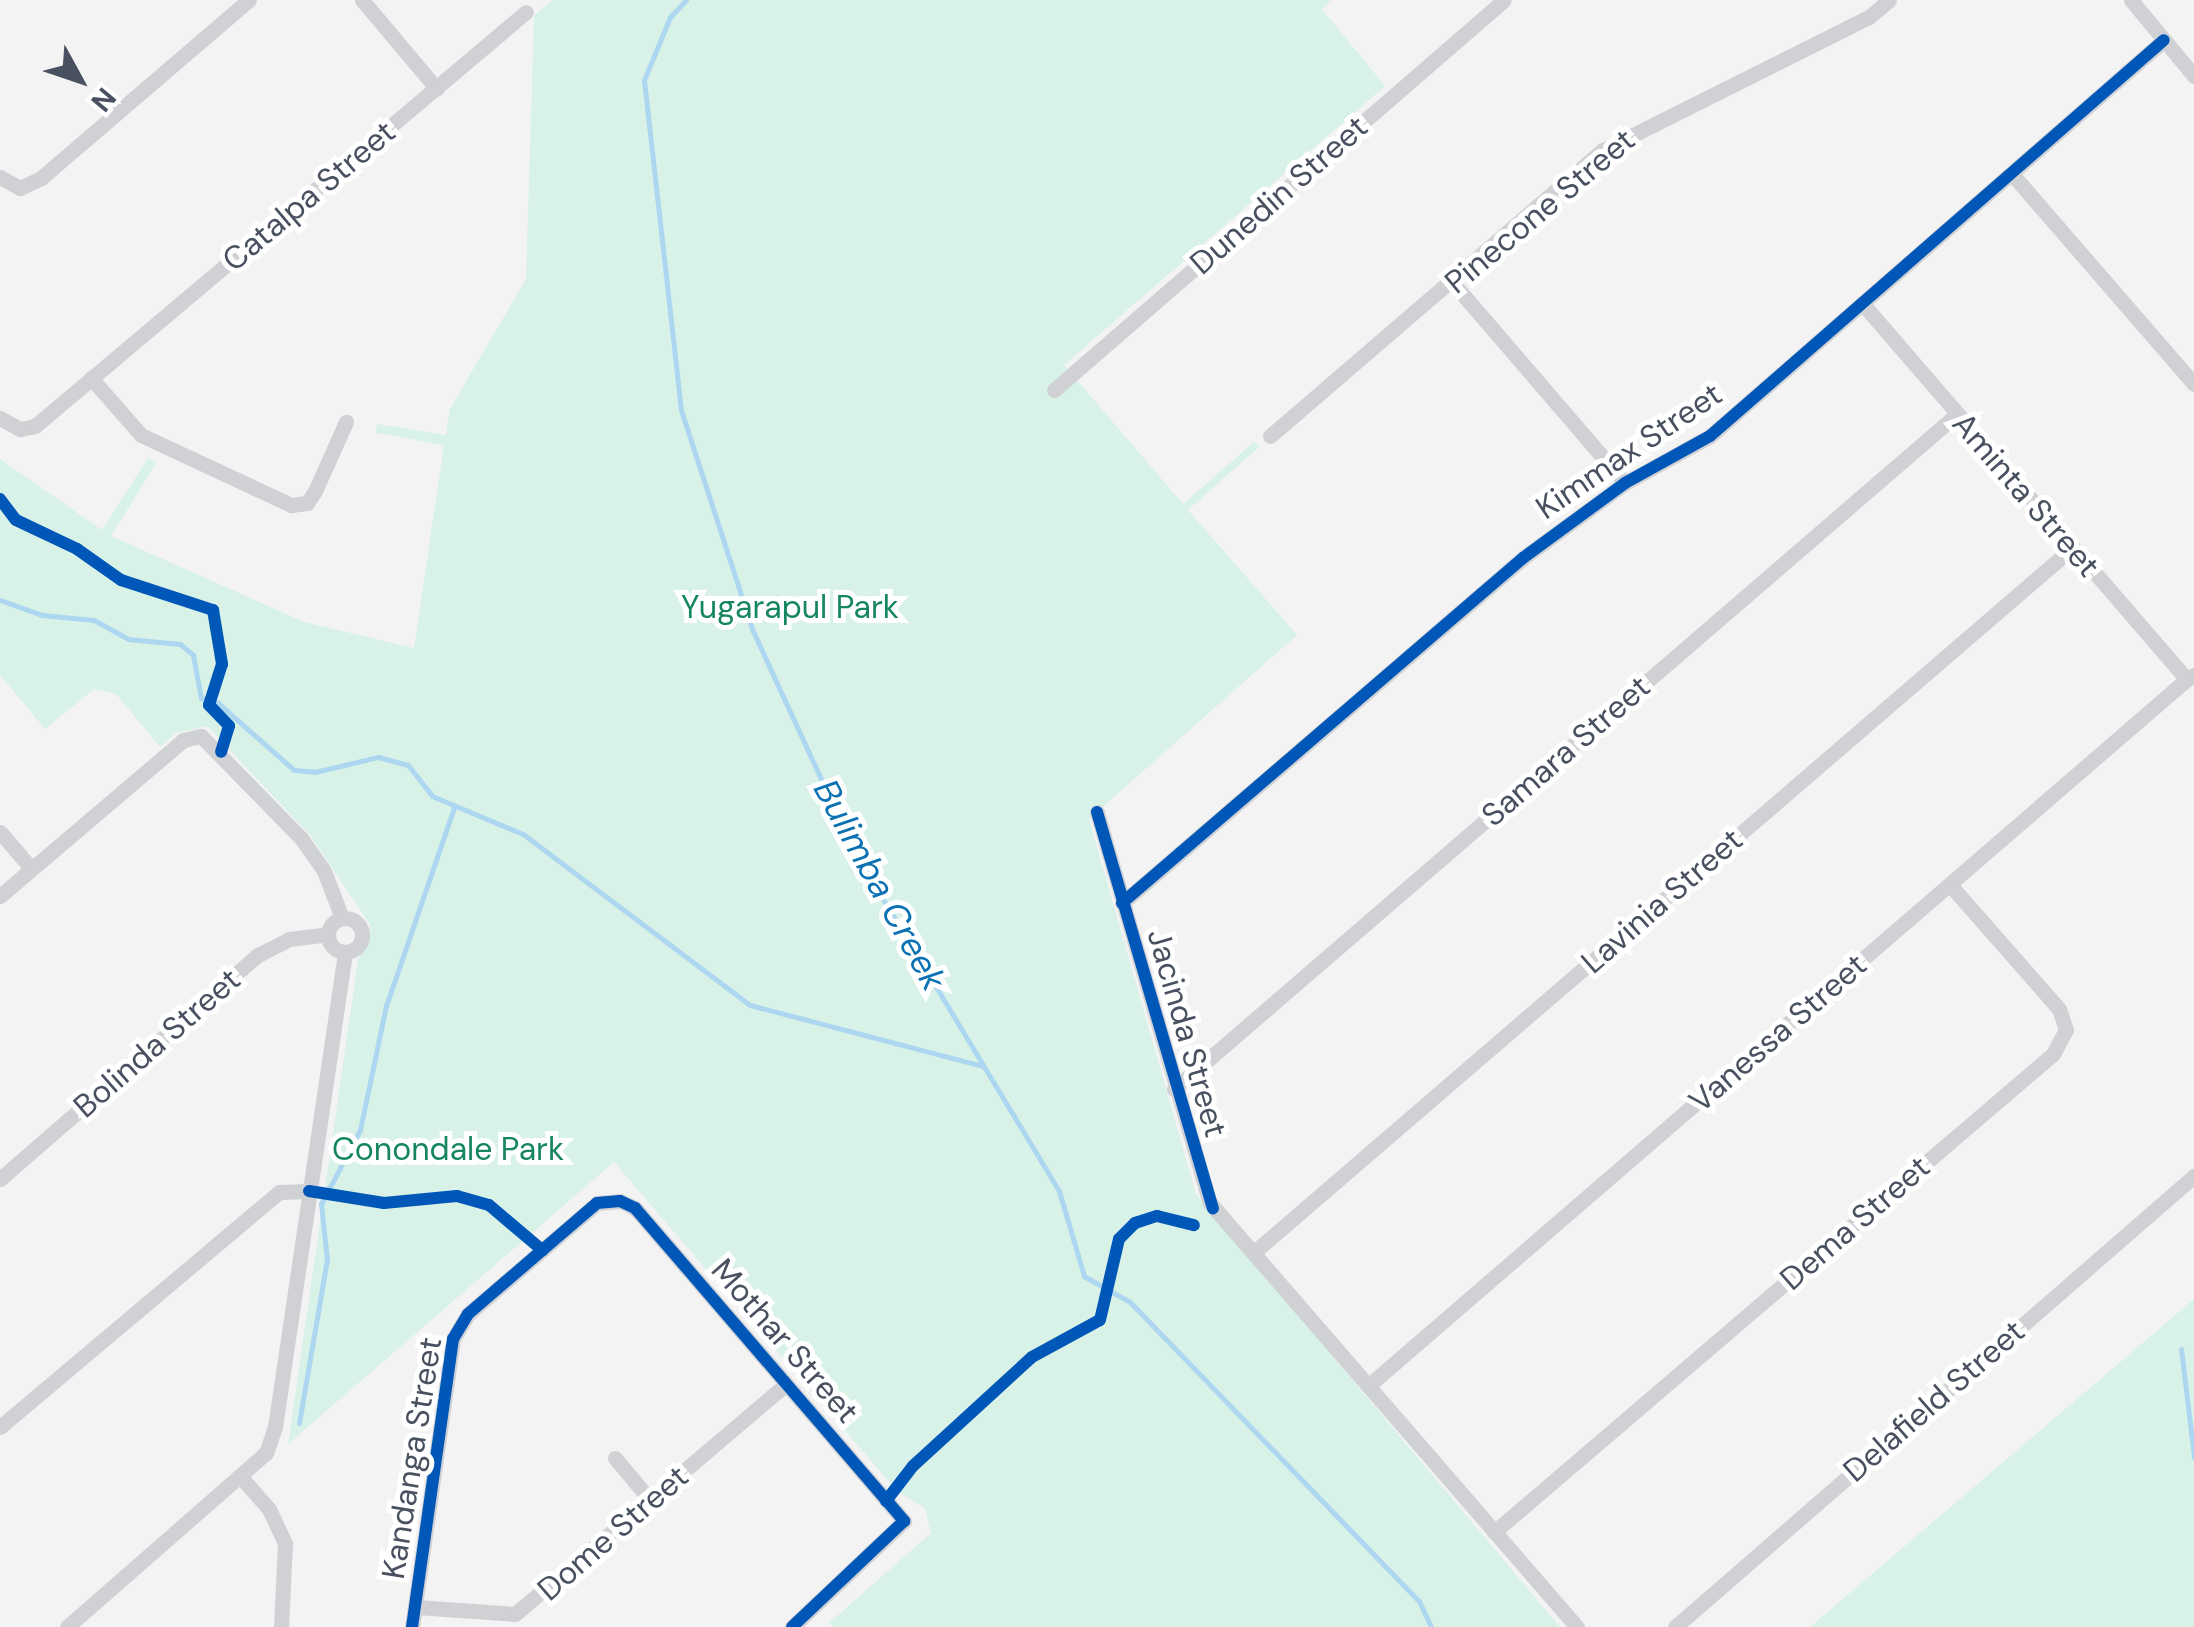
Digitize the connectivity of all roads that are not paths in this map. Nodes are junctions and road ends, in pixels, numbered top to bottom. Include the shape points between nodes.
1 (249, 0) edge
2 (362, 0) edge
3 (1504, 0) edge
4 (1889, 0) edge
5 (2131, 0) edge
6 (526, 12) dead end
7 (2164, 40) junction
8 (2194, 76) edge
9 (438, 89) junction
10 (2012, 174) junction
11 (0, 177) edge
12 (1453, 283) junction
13 (1862, 303) junction
14 (90, 378) junction
15 (2194, 384) edge
16 (1054, 390) dead end
17 (1957, 414) junction
18 (0, 418) edge
19 (346, 422) dead end
20 (1270, 436) dead end
21 (1624, 483) junction
22 (2071, 548) junction
23 (2190, 677) edge
24 (1097, 812) dead end
25 (0, 832) edge
26 (32, 868) junction
27 (1950, 884) junction
28 (0, 896) edge
29 (1122, 903) junction
30 (342, 918) junction
31 (328, 934) junction
32 (344, 952) junction
33 (1174, 1089) junction
34 (2194, 1176) edge
35 (0, 1179) edge
36 (308, 1191) junction
37 (620, 1201) joint
38 (1252, 1252) junction
39 (786, 1384) junction
40 (1368, 1386) junction
41 (0, 1427) edge
42 (615, 1458) dead end
43 (241, 1477) junction
44 (650, 1501) junction
45 (1494, 1532) junction
46 (416, 1606) junction
47 (67, 1627) edge
48 (282, 1627) edge
49 (412, 1627) edge
50 (792, 1627) edge
51 (1577, 1627) edge
52 (1674, 1627) edge

1 - 11 street via 40,178 20,188
2 - 9 street
3 - 16 street, Dunedin Street
4 - 12 street, Pinecone Street via 1869,17 1627,133
5 - 7 street
6 - 9 street, Catalpa Street
7 - 8 street
7 - 10 street, Kimmax Street
9 - 14 street, Catalpa Street
10 - 13 street, Kimmax Street
10 - 15 street
12 - 20 street, Pinecone Street
12 - 21 street
13 - 17 street, Aminta Street
13 - 21 street, Kimmax Street via 1710,436
14 - 18 street, Catalpa Street via 35,426 20,429
14 - 19 street via 140,435 291,506 306,503 315,491
17 - 22 street, Aminta Street
17 - 33 street, Samara Street
21 - 29 street, Kimmax Street via 1523,558
22 - 23 street, Aminta Street
22 - 38 street, Lavinia Street
23 - 27 street, Vanessa Street
24 - 29 street, Jacinda Street
25 - 26 street
26 - 28 street
26 - 30 street via 183,740 200,736 301,838 324,871
27 - 40 street, Vanessa Street
27 - 45 street, Dema Street via 2059,1009 2066,1030 2053,1054
29 - 33 street, Jacinda Street
30 - 31 street
30 - 32 street via 362,934
31 - 32 street via 332,947
31 - 35 street, Bolinda Street via 289,940 258,955
32 - 36 street
33 - 38 street, Jacinda Street via 1210,1203
34 - 52 street, Delafield Street
36 - 41 street via 278,1192
36 - 43 street via 275,1427 266,1453
37 - 39 street, Mothar Street via 635,1208
37 - 46 street, Kandanga Street via 597,1203 468,1314 454,1338
38 - 40 street, Jacinda Street
39 - 44 street, Dome Street
39 - 50 street, Mothar Street via 904,1521
40 - 45 street, Jacinda Street
42 - 44 street
43 - 47 street
43 - 48 street via 285,1542
44 - 46 street, Dome Street via 515,1614
45 - 51 street, Jacinda Street
46 - 49 street, Kandanga Street

